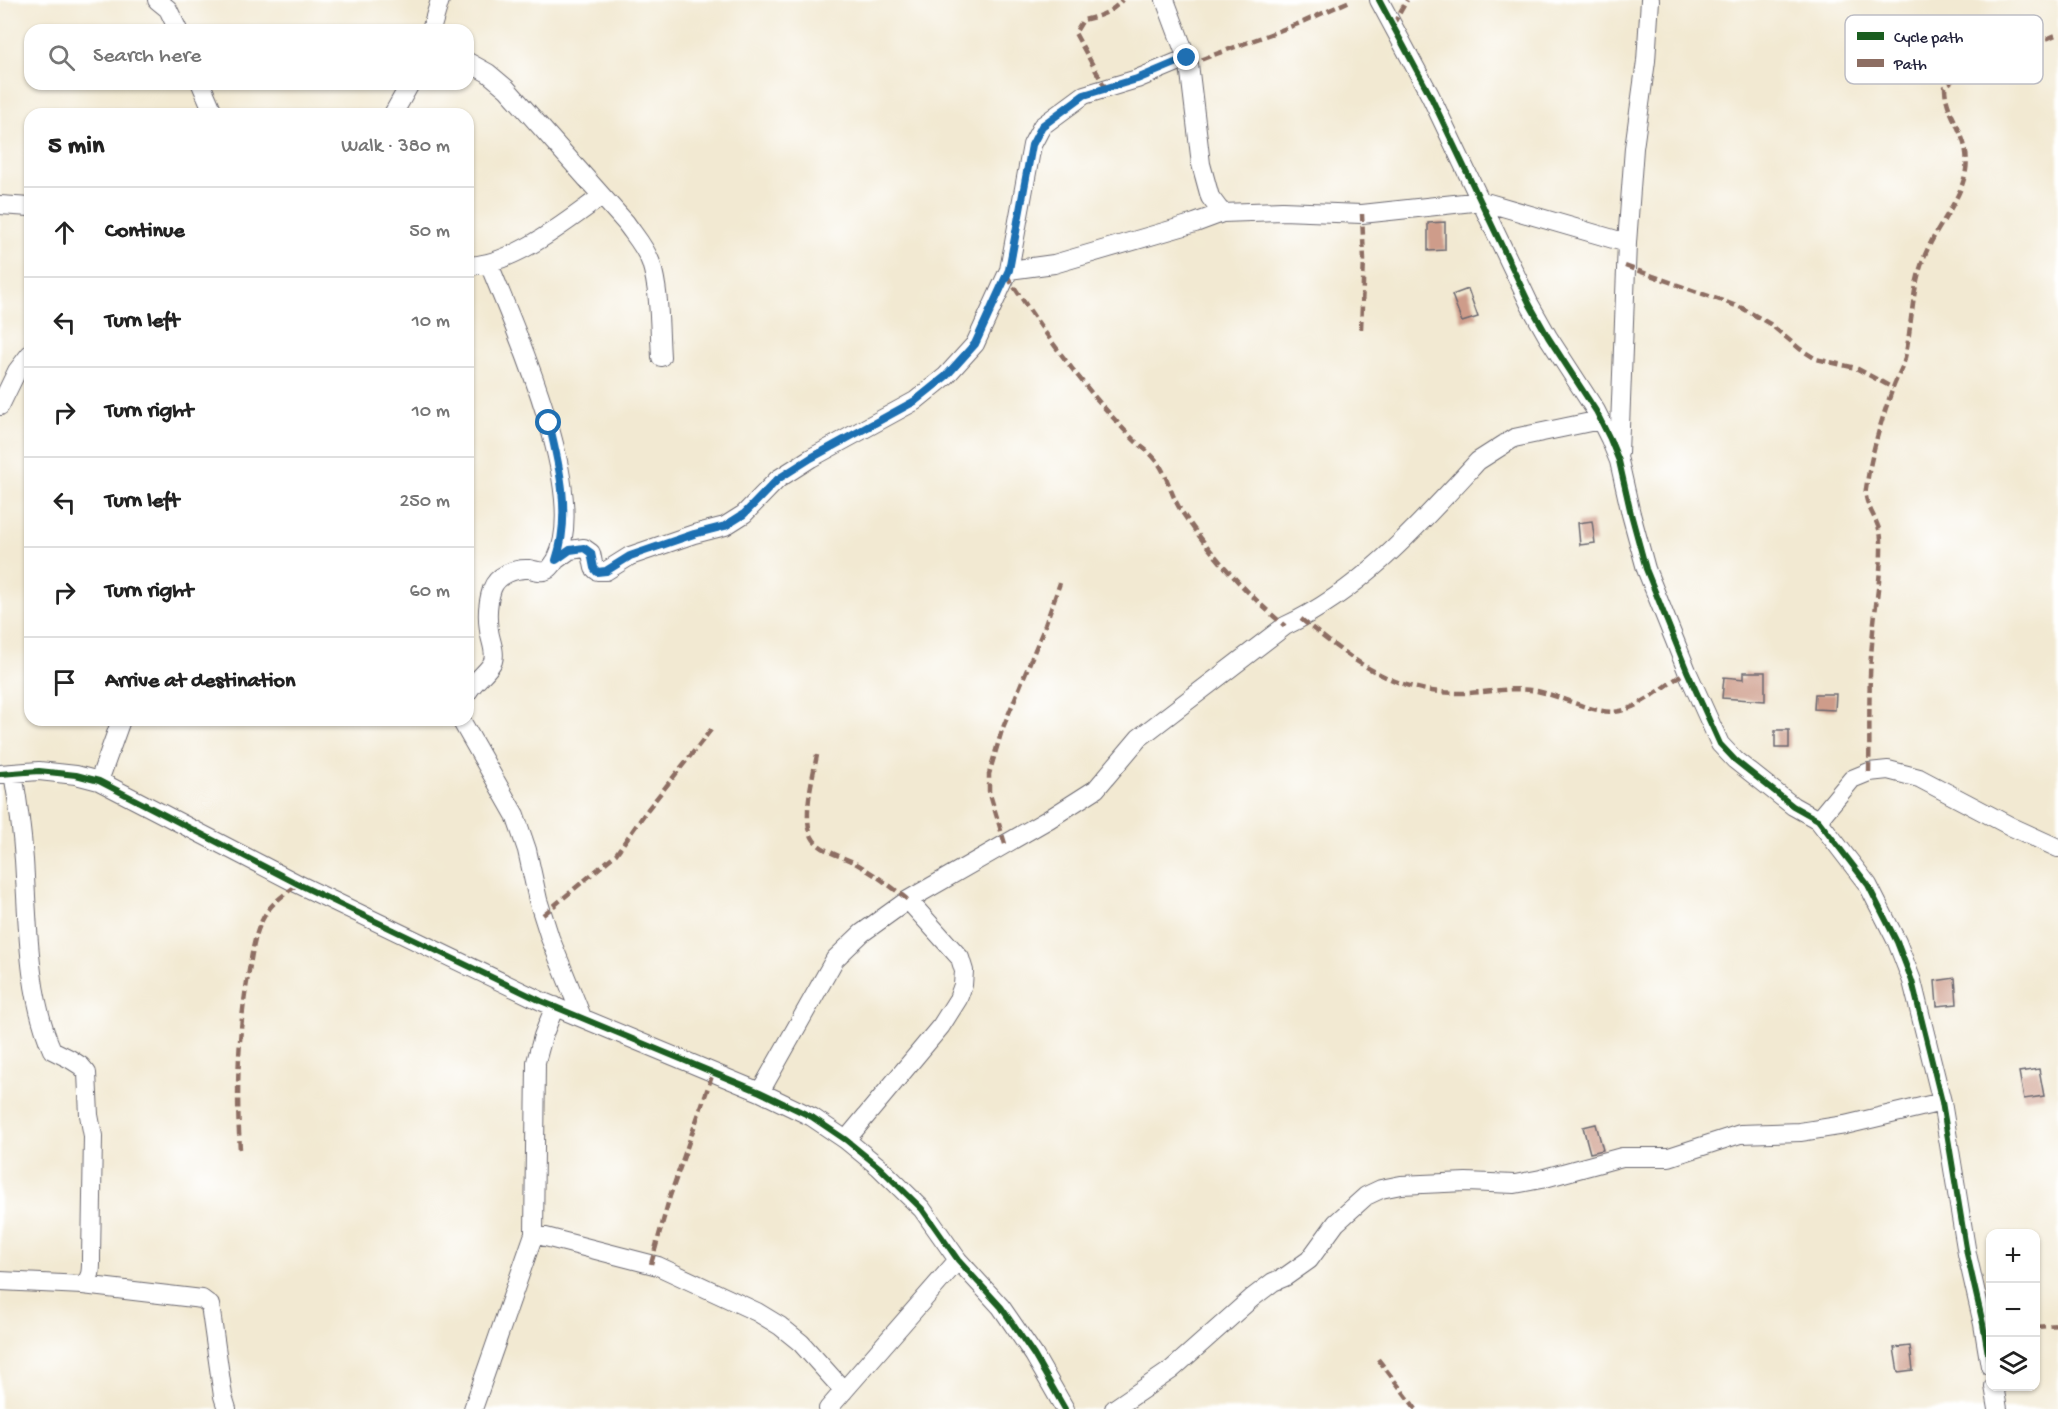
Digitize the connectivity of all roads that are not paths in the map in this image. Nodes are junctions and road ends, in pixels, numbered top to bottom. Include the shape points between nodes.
1 (158, 0) edge
2 (440, 0) edge
3 (1165, 0) edge
4 (1379, 0) edge
5 (1650, 0) edge
6 (175, 24) edge
7 (433, 24) edge
8 (1187, 58) junction
9 (474, 65) edge
10 (204, 90) edge
11 (407, 90) edge
12 (211, 108) edge
13 (396, 108) edge
14 (602, 196) junction
15 (1482, 201) junction
16 (0, 205) edge
17 (24, 207) edge
18 (1222, 213) junction
19 (1627, 243) junction
20 (489, 264) junction
21 (474, 265) edge
22 (1009, 270) junction
23 (661, 357) dead end
24 (24, 362) edge
25 (0, 406) edge
26 (1600, 420) junction
27 (1619, 461) junction
28 (556, 560) junction
29 (474, 681) edge
30 (119, 726) edge
31 (464, 726) edge
32 (7, 774) edge
33 (99, 781) junction
34 (1818, 820) junction
35 (2058, 848) edge
36 (908, 900) junction
37 (555, 1006) junction
38 (582, 1017) junction
39 (760, 1092) junction
40 (1942, 1102) junction
41 (846, 1140) junction
42 (534, 1234) junction
43 (958, 1260) junction
44 (0, 1281) edge
45 (83, 1285) junction
46 (1986, 1342) edge
47 (844, 1391) junction
48 (1995, 1391) edge
49 (227, 1409) edge
50 (473, 1409) edge
51 (828, 1409) edge
52 (1065, 1409) edge
53 (1114, 1409) edge
54 (1998, 1409) edge

1 - 6 street
2 - 7 street
3 - 8 street
4 - 15 street
5 - 19 street
8 - 18 street via 1201,164 1210,196
8 - 22 street via 1084,95 1042,126 1032,145
9 - 14 street via 507,89
10 - 12 street
11 - 13 street
14 - 20 street via 536,241
14 - 23 street via 640,243 650,263 657,294
15 - 18 street via 1362,214
15 - 19 street
15 - 26 street via 1530,305
16 - 17 street
18 - 22 street via 1054,264
19 - 27 street
20 - 21 street
20 - 28 street via 537,387 555,447 563,497 563,529
22 - 28 street via 975,344 946,376 915,401 778,479 744,514 725,526 630,556 606,571 597,572 591,553 584,548 570,550
24 - 25 street
26 - 27 street
26 - 36 street via 1514,438 1493,450 1394,549 1344,590 1285,626 1139,738 1096,789
27 - 34 street via 1646,569 1720,744 1793,806
28 - 29 street via 545,571 515,570 492,588 489,629 493,663
30 - 33 street
31 - 38 street via 515,815 550,938
32 - 33 street via 39,771
32 - 45 street via 24,859 27,923 39,1012 52,1050 87,1073 93,1136 91,1257 88,1281
33 - 37 street via 298,884
34 - 35 street via 1852,779 1888,770 1918,778
34 - 40 street via 1868,885 1897,942 1912,981
36 - 39 street via 862,933 835,959
36 - 41 street via 960,958 963,985 941,1026
37 - 38 street
37 - 42 street via 536,1062
38 - 39 street
39 - 41 street via 812,1117
40 - 46 street via 1966,1254
40 - 53 street via 1845,1125 1800,1132 1740,1134 1669,1157 1622,1157 1515,1184 1466,1182 1381,1189 1366,1196 1336,1222 1309,1260 1252,1298 1171,1370
41 - 43 street via 922,1209
42 - 47 street via 658,1266 757,1312 801,1343
42 - 50 street
43 - 47 street
43 - 52 street via 1001,1307
44 - 45 street
45 - 49 street via 202,1299 210,1305
47 - 51 street
48 - 54 street

